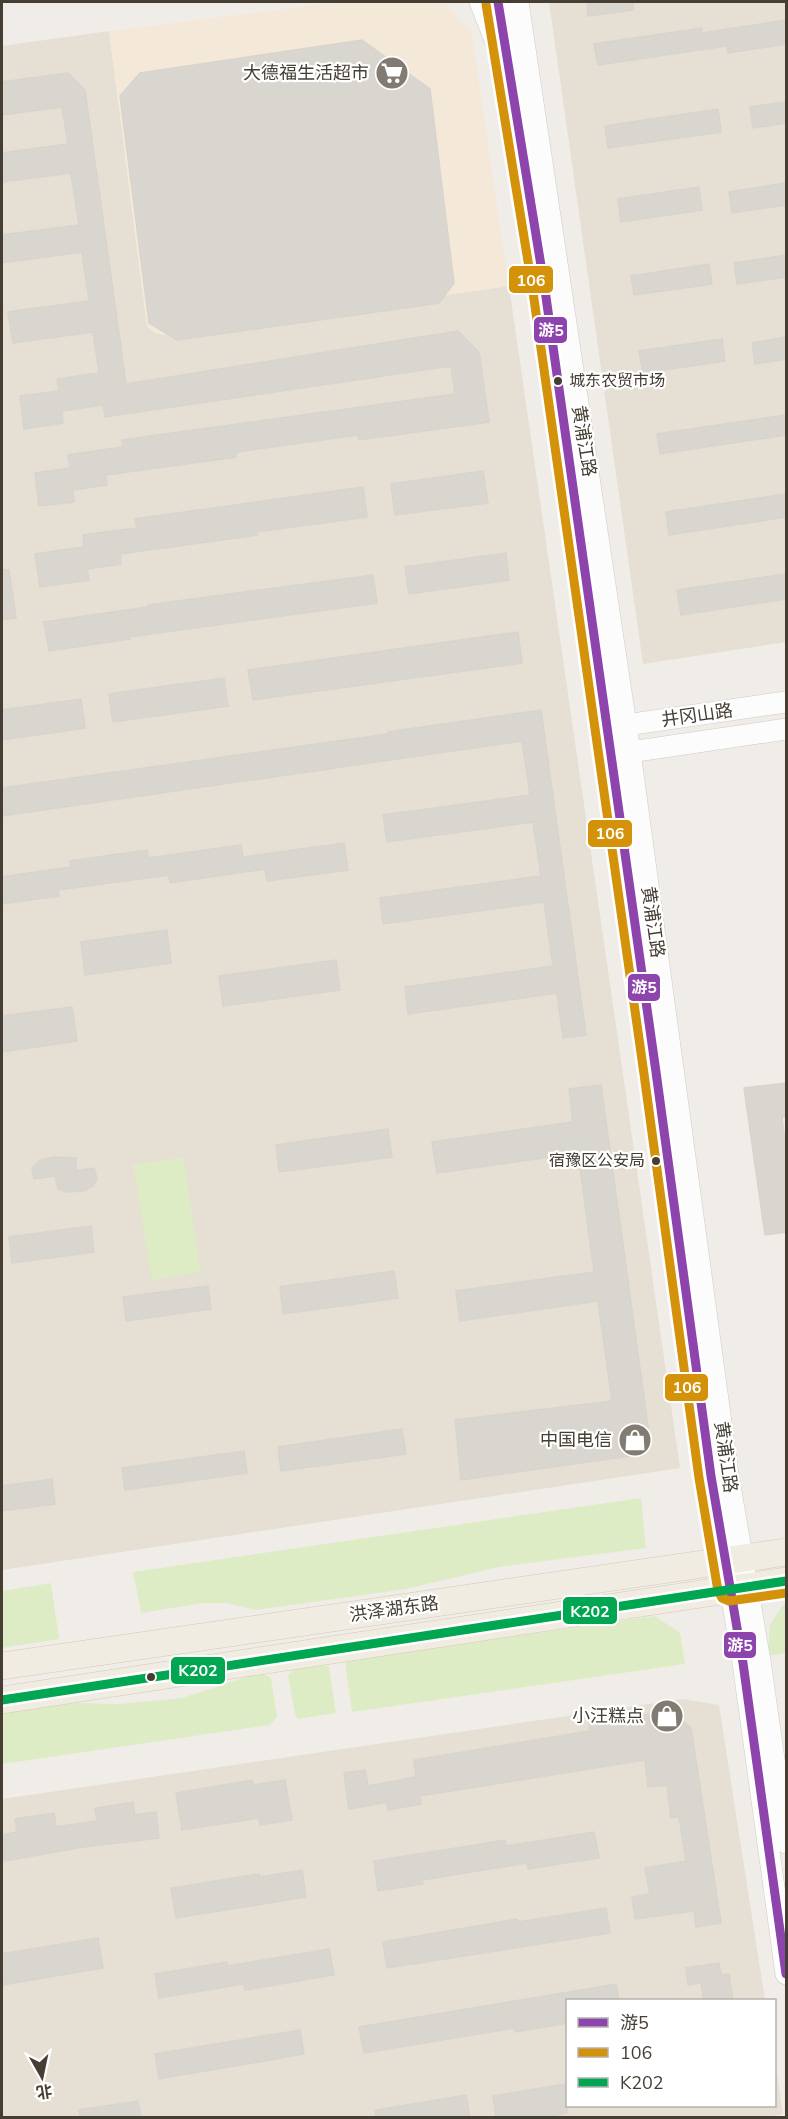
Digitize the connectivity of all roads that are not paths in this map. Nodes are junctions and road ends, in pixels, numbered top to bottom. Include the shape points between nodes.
1 (480, 2) edge
2 (498, 2) edge
3 (518, 2) edge
4 (532, 2) edge
5 (520, 78) junction
6 (786, 702) edge
7 (616, 727) junction
8 (786, 729) edge
9 (621, 754) junction
10 (786, 1552) edge
11 (733, 1560) junction
12 (786, 1581) edge
13 (738, 1588) junction
14 (2, 1666) edge
15 (2, 1700) edge
16 (786, 1843) edge
17 (786, 1974) edge

1 - 5 street
2 - 5 street, 黄浦江路
3 - 5 street, 黄浦江路
4 - 5 street
5 - 7 street, 黄浦江路 via 545,290
6 - 7 street, 井冈山路
7 - 9 street, 黄浦江路
8 - 9 street, 井冈山路
9 - 11 street, 黄浦江路 via 726,1462
10 - 11 main road, 洪泽湖东路
11 - 13 street, 黄浦江路
11 - 14 main road, 洪泽湖东路
12 - 13 main road, 洪泽湖东路
13 - 15 main road, 洪泽湖东路
13 - 16 street, 黄浦江路
13 - 17 street, 黄浦江路 via 743,1663

